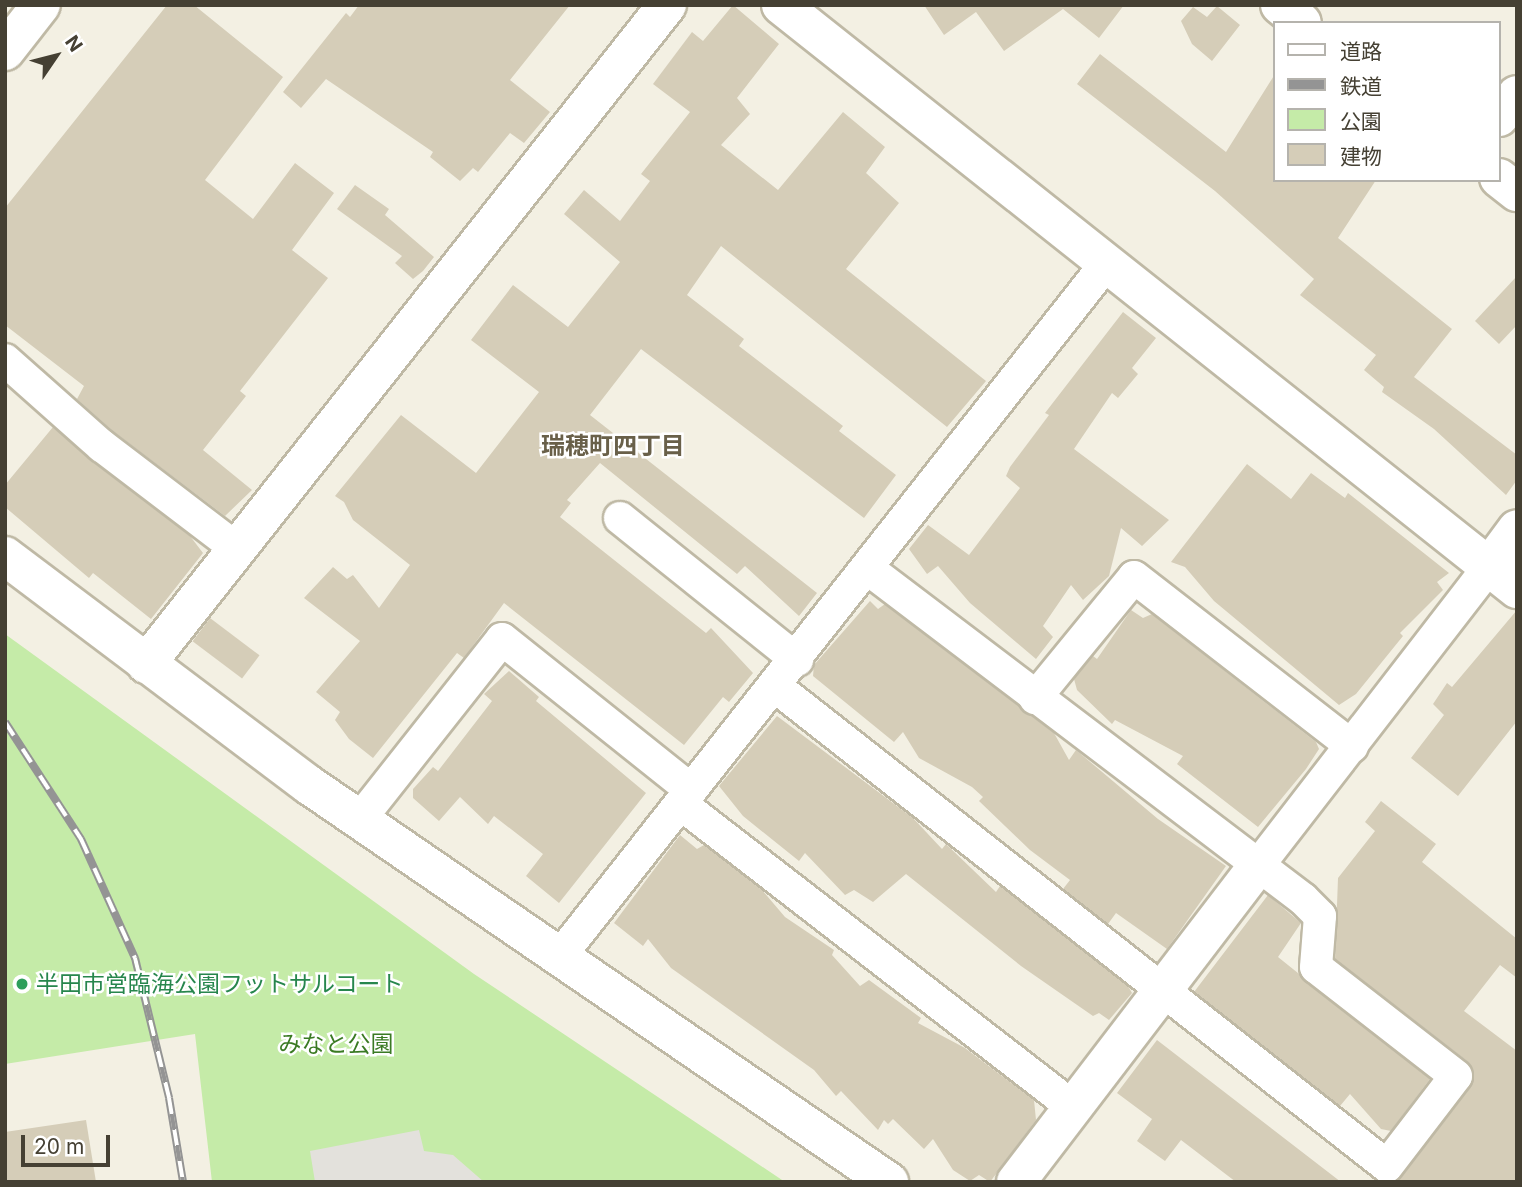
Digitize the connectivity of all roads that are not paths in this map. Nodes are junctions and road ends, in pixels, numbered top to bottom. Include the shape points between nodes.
1 (41, 5) edge
2 (667, 5) edge
3 (781, 5) edge
4 (1280, 5) edge
5 (1300, 21) edge
6 (5, 51) edge
7 (1517, 95) edge
8 (1501, 115) edge
9 (1501, 180) edge
10 (1517, 192) edge
11 (1106, 264) junction
12 (5, 360) edge
13 (620, 518) dead end
14 (1517, 529) edge
15 (236, 548) junction
16 (5, 556) edge
17 (867, 568) junction
18 (1503, 578) edge
19 (797, 660) junction
20 (146, 664) junction
21 (776, 687) junction
22 (1035, 698) junction
23 (1352, 746) junction
24 (686, 797) junction
25 (360, 819) junction
26 (1256, 867) junction
27 (560, 956) junction
28 (1165, 990) junction
29 (1073, 1107) junction
30 (889, 1182) edge
31 (1016, 1182) edge

1 - 6 street
2 - 15 street
3 - 11 street
4 - 5 street
7 - 8 street
9 - 10 street
11 - 17 street
11 - 18 street
12 - 15 street via 102,446
13 - 19 street
14 - 18 street
15 - 20 street
16 - 20 street
17 - 19 street
17 - 22 street
18 - 23 street
19 - 21 street
20 - 25 street
21 - 24 street
21 - 28 street
22 - 23 street via 1134,578
22 - 26 street
23 - 26 street
24 - 25 street via 502,639
24 - 27 street
24 - 29 street
25 - 27 street
26 - 28 street
26 - 28 street via 1320,916 1316,967 1456,1076 1387,1166 1183,1010
27 - 30 street
28 - 29 street
29 - 31 street

